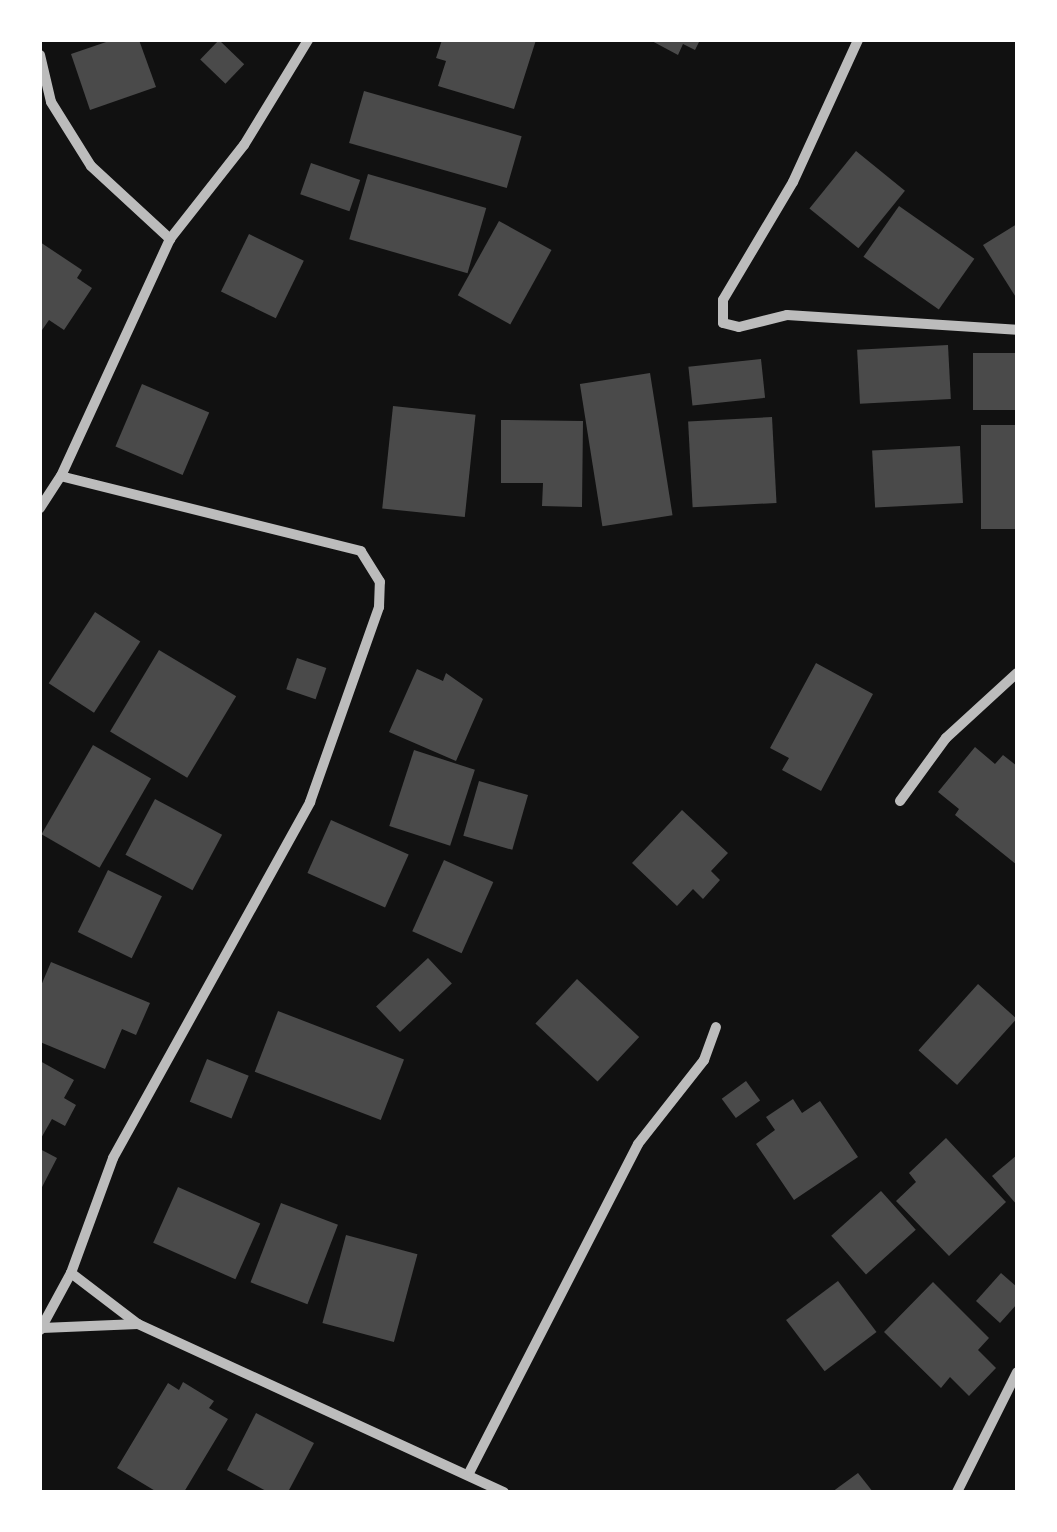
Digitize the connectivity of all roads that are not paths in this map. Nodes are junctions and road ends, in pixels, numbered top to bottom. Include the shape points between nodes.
1 (308, 40) edge
2 (858, 40) edge
3 (40, 55) edge
4 (170, 239) junction
5 (1017, 330) edge
6 (62, 476) junction
7 (40, 508) edge
8 (1017, 673) edge
9 (900, 801) dead end
10 (716, 1028) dead end
11 (71, 1273) junction
12 (138, 1324) junction
13 (41, 1329) edge
14 (1017, 1372) edge
15 (468, 1474) junction
16 (504, 1492) edge
17 (957, 1492) edge

1 - 4 street via 244,144
2 - 5 street via 794,182 722,300 723,322 739,327 788,314
3 - 4 street via 51,102 91,166
4 - 6 street
6 - 7 street
6 - 11 street via 361,551 380,582 379,606 310,802 113,1158
8 - 9 street via 946,738
10 - 15 street via 704,1060 638,1144
11 - 12 street
11 - 13 street
12 - 13 street
12 - 15 street
14 - 17 street
15 - 16 street

